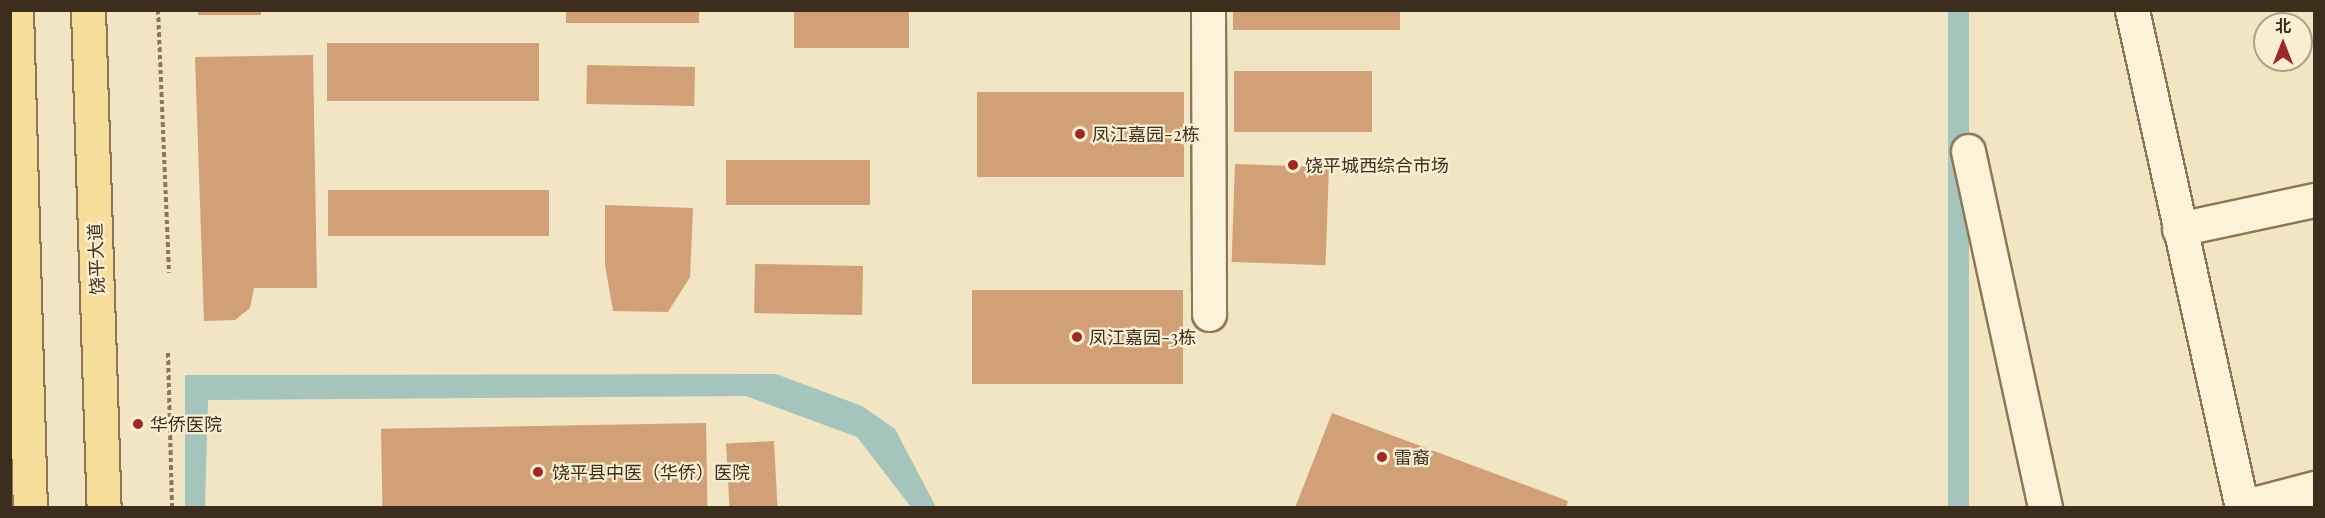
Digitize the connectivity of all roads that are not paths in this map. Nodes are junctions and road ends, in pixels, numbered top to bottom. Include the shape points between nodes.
1 (16, 10) edge
2 (88, 10) edge
3 (1208, 10) edge
4 (2132, 10) edge
5 (1968, 151) dead end
6 (2314, 200) edge
7 (2179, 229) junction
8 (1209, 314) dead end
9 (2314, 489) edge
10 (30, 507) edge
11 (104, 507) edge
12 (2045, 507) edge
13 (2242, 507) edge

1 - 10 main road
2 - 11 main road, 饶平大道
3 - 8 street
4 - 7 street
5 - 12 street
6 - 7 street
7 - 13 street
9 - 13 street

